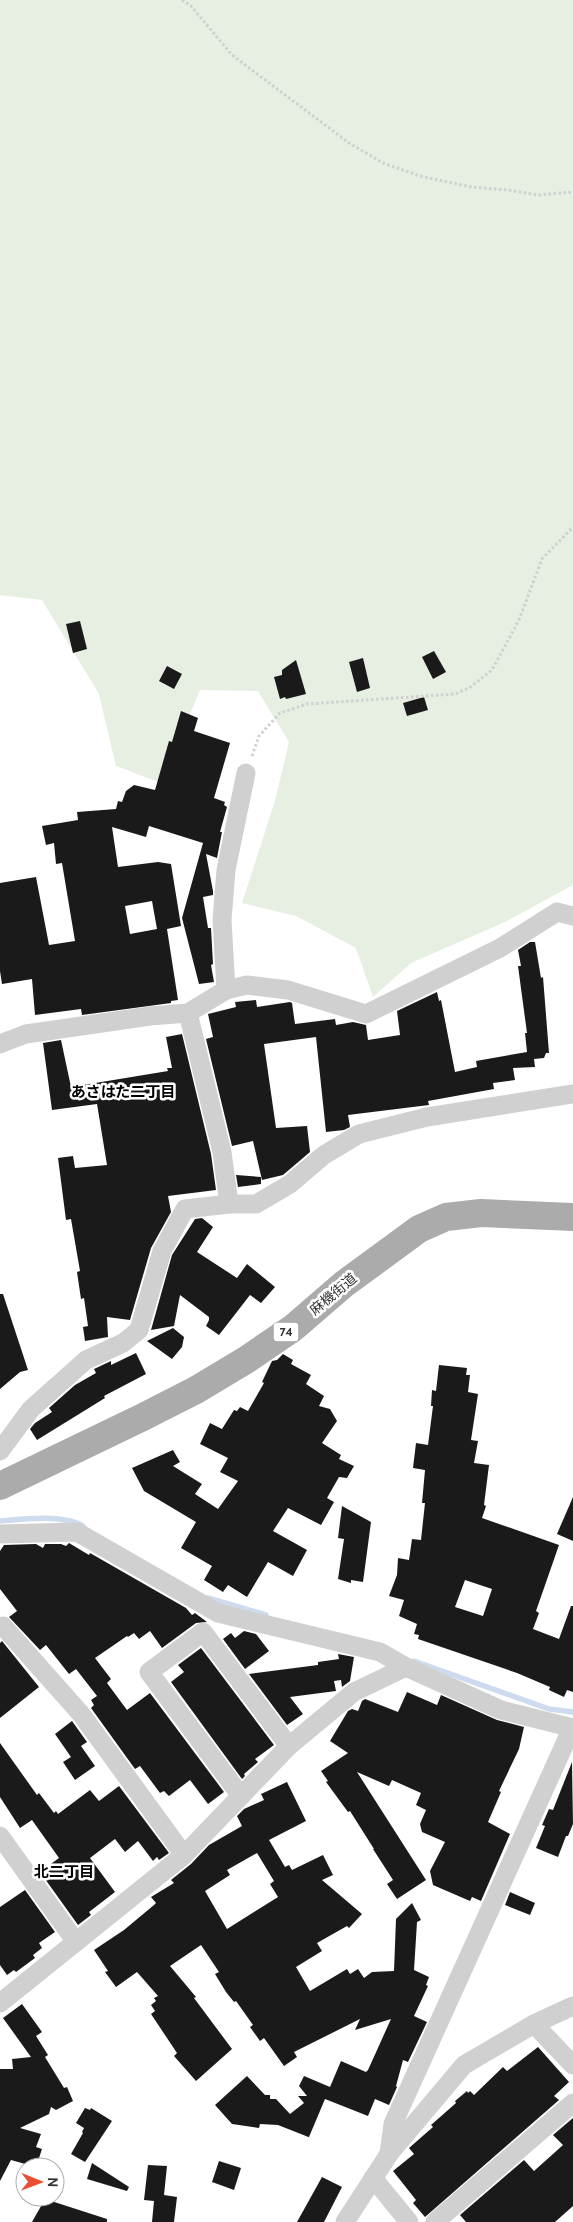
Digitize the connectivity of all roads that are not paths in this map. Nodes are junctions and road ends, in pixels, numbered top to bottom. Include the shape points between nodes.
1 (246, 773) road end
2 (573, 916) edge
3 (226, 990) junction
4 (188, 1013) junction
5 (0, 1044) edge
6 (573, 1094) edge
7 (229, 1204) junction
8 (573, 1217) edge
9 (0, 1451) edge
10 (0, 1486) edge
11 (0, 1534) edge
12 (0, 1628) edge
13 (406, 1667) junction
14 (572, 1728) edge
15 (289, 1746) junction
16 (241, 1796) junction
17 (0, 1836) edge
18 (184, 1855) junction
19 (76, 1942) junction
20 (3, 1995) edge
21 (573, 2006) edge
22 (534, 2024) junction
23 (573, 2066) edge
24 (573, 2103) edge
25 (389, 2154) junction
26 (372, 2178) junction
27 (345, 2222) edge
28 (409, 2222) edge
29 (435, 2222) edge

1 - 3 street via 225,878 222,920
2 - 3 street via 557,912 500,948 366,1014 288,990 247,985
3 - 4 street
4 - 5 street via 26,1034
4 - 7 street via 222,1152
6 - 7 street via 427,1117 358,1134 290,1184 256,1204
7 - 9 street via 185,1209 162,1251 139,1330 124,1344 86,1360 31,1409
8 - 10 main road, 麻機街道 / 74 via 481,1213 446,1216 419,1229 344,1284 293,1328 246,1360 196,1390
11 - 13 street via 77,1532 218,1613 380,1652
12 - 18 street via 3,1626 81,1714
13 - 14 street via 501,1710
13 - 15 street via 354,1692
14 - 25 street via 393,2124
15 - 16 street
15 - 16 street via 203,1632 149,1672
16 - 18 street
17 - 19 street
18 - 19 street
19 - 20 street
21 - 22 street
22 - 23 street
22 - 25 street via 464,2066
24 - 29 street
25 - 26 street
26 - 27 street
26 - 28 street

